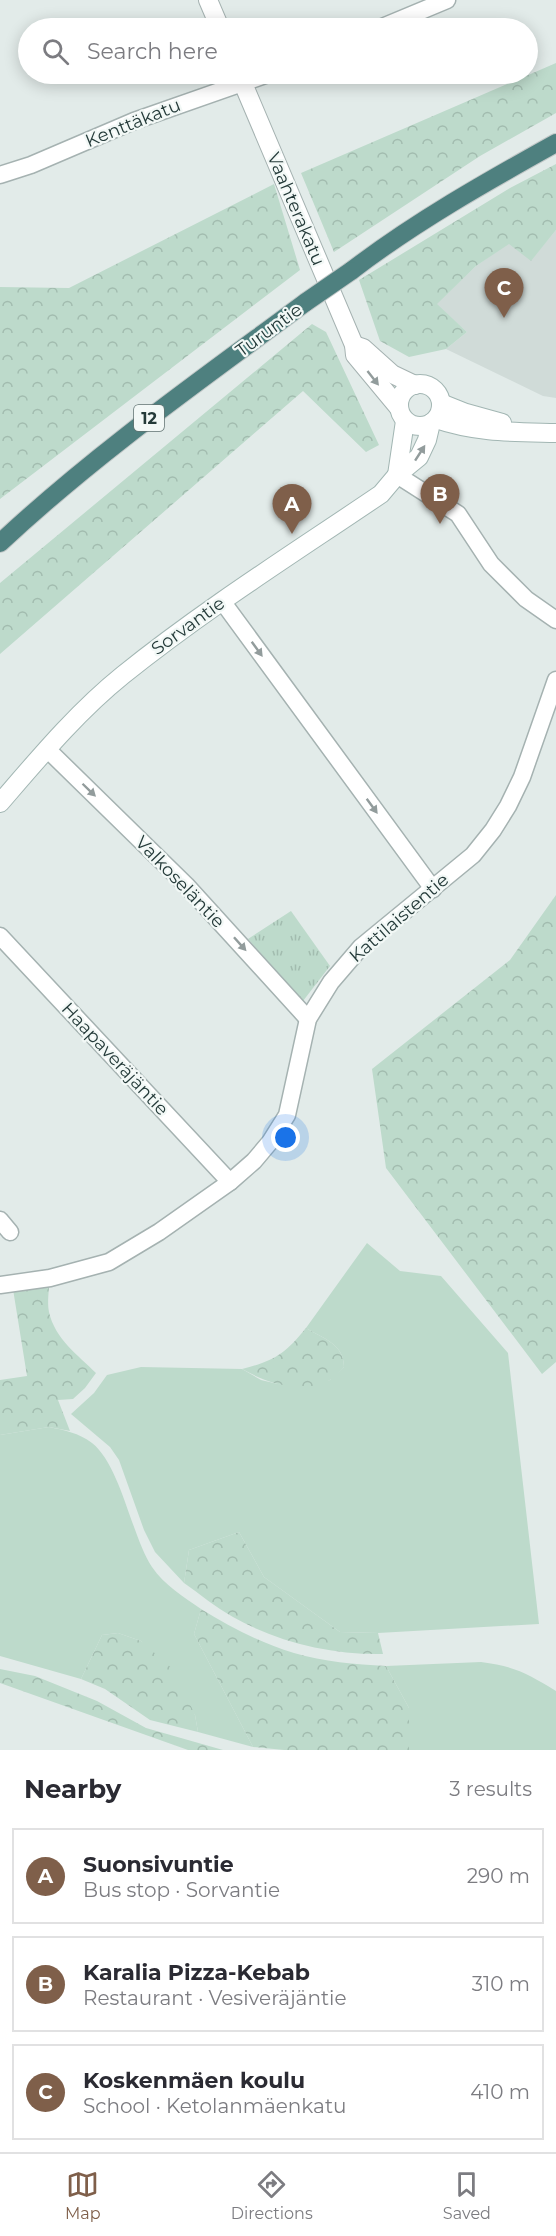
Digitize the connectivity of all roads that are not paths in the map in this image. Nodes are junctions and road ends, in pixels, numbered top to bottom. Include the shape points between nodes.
1 (208, 0) edge
2 (447, 0) edge
3 (216, 18) edge
4 (404, 18) edge
5 (226, 84) edge
6 (244, 84) edge
7 (556, 143) edge
8 (0, 175) edge
9 (354, 345) junction
10 (415, 385) junction
11 (402, 414) junction
12 (436, 415) junction
13 (554, 433) edge
14 (397, 475) junction
15 (0, 543) edge
16 (222, 601) junction
17 (556, 620) edge
18 (556, 680) edge
19 (47, 749) junction
20 (0, 803) edge
21 (433, 889) junction
22 (0, 936) edge
23 (308, 1019) junction
24 (230, 1182) junction
25 (0, 1285) edge

1 - 3 main road
2 - 4 street
5 - 8 street, Kenttäkatu
6 - 9 main road, Vaahterakatu
7 - 15 highway, Turuntie / 12, bridge via 380,249 306,302 149,418
9 - 10 main road via 363,348 392,374
9 -> 11 main road, Vaahterakatu via 355,355
10 - 11 main road via 401,396
10 - 12 main road via 433,389
11 - 12 main road via 418,426
11 - 14 main road
12 - 13 main road
14 -> 12 main road, Sorvantie via 419,457
14 - 16 main road, Sorvantie via 381,494
14 - 17 street via 452,508 491,564 526,599
16 - 19 main road, Sorvantie via 122,675
16 -> 21 street
18 - 21 street, Kattilaistentie via 508,806 473,855
19 - 20 main road, Sorvantie
19 -> 23 street, Valkoseläntie via 186,885
21 - 23 street, Kattilaistentie via 361,947 330,982
22 - 24 street, Haapaveräjäntie
23 - 24 street, Kattilaistentie via 287,1115 265,1148
24 - 25 street, Kattilaistentie via 109,1262 50,1278

